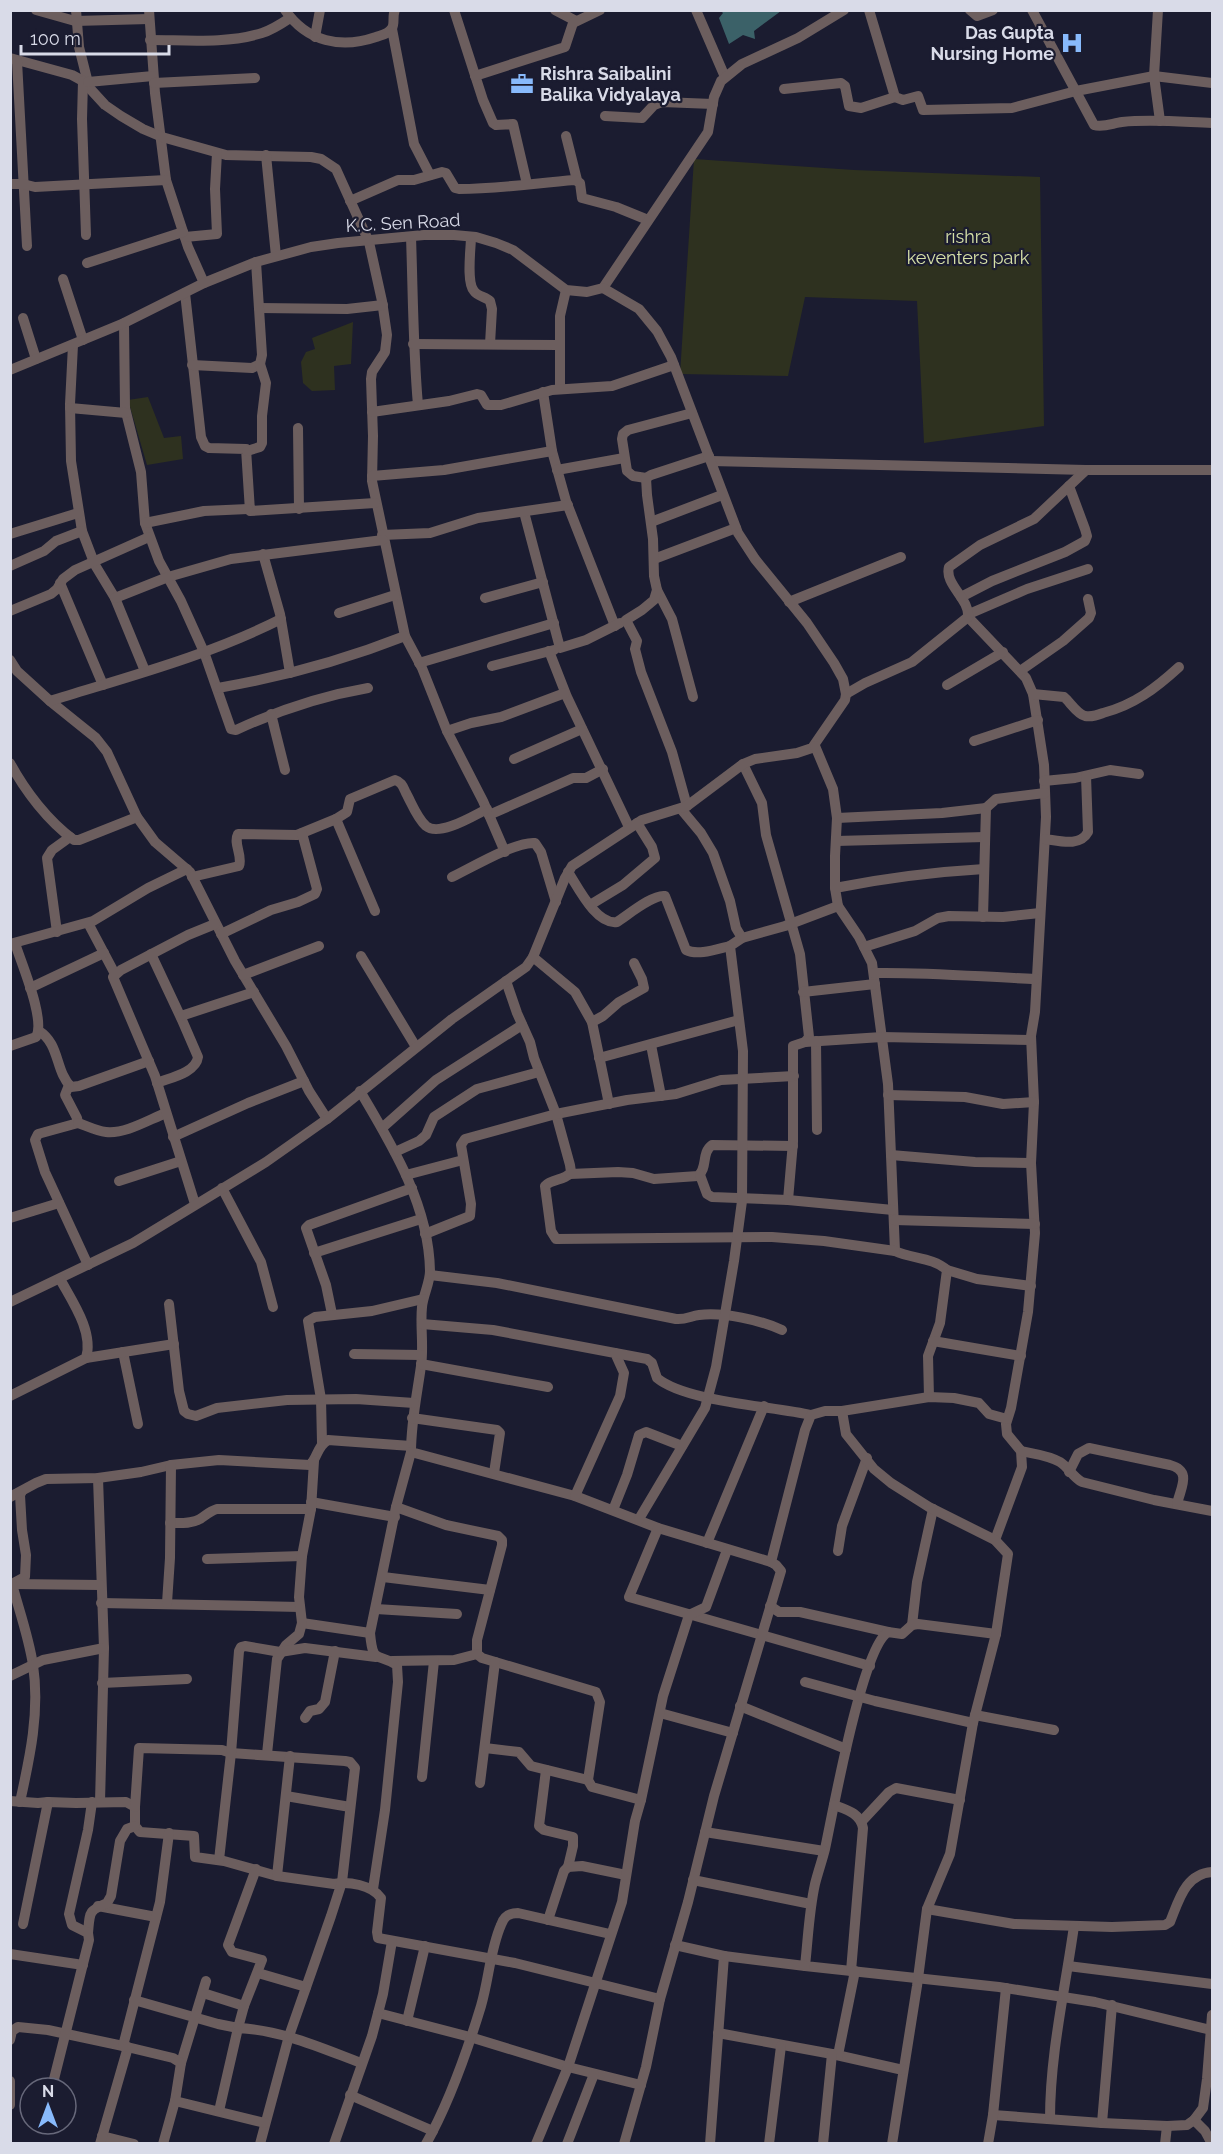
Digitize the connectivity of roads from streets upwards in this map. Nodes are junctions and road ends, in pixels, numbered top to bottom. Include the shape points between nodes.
1 (36, 10) edge
2 (320, 10) edge
3 (395, 10) edge
4 (454, 10) edge
5 (555, 10) edge
6 (696, 10) edge
7 (844, 10) edge
8 (869, 10) edge
9 (970, 10) edge
10 (993, 10) edge
11 (1032, 10) edge
12 (1158, 10) edge
13 (596, 11) edge
14 (288, 14) edge
15 (149, 15) edge
16 (75, 16) edge
17 (576, 21) junction
18 (392, 29) junction
19 (315, 37) junction
20 (150, 40) junction
21 (14, 60) edge
22 (475, 76) junction
23 (1154, 76) junction
24 (725, 77) junction
25 (255, 78) dead end
26 (154, 79) junction
27 (1212, 83) edge
28 (87, 84) junction
29 (784, 89) dead end
30 (1076, 92) junction
31 (895, 98) junction
32 (713, 104) junction
33 (605, 116) dead end
34 (1160, 121) junction
35 (1212, 123) edge
36 (15, 124) edge
37 (566, 136) dead end
38 (162, 137) junction
39 (16, 151) edge
40 (217, 153) junction
41 (266, 155) junction
42 (430, 176) junction
43 (166, 180) junction
44 (577, 180) junction
45 (10, 184) edge
46 (23, 184) junction
47 (84, 184) junction
48 (527, 184) junction
49 (350, 201) junction
50 (648, 220) junction
51 (184, 234) junction
52 (86, 235) dead end
53 (411, 237) junction
54 (471, 237) junction
55 (369, 242) junction
56 (27, 246) dead end
57 (276, 256) junction
58 (256, 262) junction
59 (87, 263) dead end
60 (63, 279) dead end
61 (204, 283) junction
62 (603, 288) junction
63 (566, 290) junction
64 (185, 293) junction
65 (382, 305) junction
66 (259, 308) junction
67 (23, 318) dead end
68 (124, 323) junction
69 (78, 342) junction
70 (413, 344) junction
71 (490, 344) junction
72 (559, 345) junction
73 (36, 359) junction
74 (192, 364) junction
75 (260, 364) junction
76 (674, 365) junction
77 (10, 370) edge
78 (560, 389) junction
79 (543, 392) junction
80 (418, 405) junction
81 (70, 408) junction
82 (372, 412) junction
83 (126, 413) junction
84 (692, 413) junction
85 (298, 428) dead end
86 (247, 451) junction
87 (552, 451) junction
88 (624, 458) junction
89 (710, 459) junction
90 (557, 470) junction
91 (1086, 470) junction
92 (1212, 470) edge
93 (372, 476) junction
94 (646, 478) junction
95 (1069, 486) junction
96 (722, 495) junction
97 (375, 504) junction
98 (568, 505) junction
99 (248, 509) junction
100 (299, 509) junction
101 (524, 512) junction
102 (78, 513) junction
103 (651, 522) junction
104 (145, 523) junction
105 (736, 528) junction
106 (82, 531) junction
107 (10, 534) edge
108 (149, 537) junction
109 (382, 538) junction
110 (263, 554) junction
111 (901, 557) dead end
112 (654, 559) junction
113 (93, 561) junction
114 (10, 566) edge
115 (1088, 569) dead end
116 (168, 577) junction
117 (543, 582) junction
118 (60, 583) junction
119 (657, 590) junction
120 (395, 595) junction
121 (961, 597) junction
122 (115, 598) junction
123 (485, 598) dead end
124 (1088, 598) dead end
125 (789, 602) junction
126 (10, 611) edge
127 (339, 613) dead end
128 (968, 616) junction
129 (281, 619) junction
130 (626, 620) junction
131 (554, 623) junction
132 (615, 626) junction
133 (405, 636) junction
134 (555, 649) junction
135 (204, 652) junction
136 (1003, 652) junction
137 (10, 660) edge
138 (419, 663) junction
139 (492, 666) dead end
140 (1179, 667) dead end
141 (145, 671) junction
142 (1020, 671) junction
143 (14, 673) edge
144 (290, 673) junction
145 (103, 684) junction
146 (947, 685) dead end
147 (218, 688) junction
148 (368, 688) dead end
149 (565, 693) junction
150 (846, 694) junction
151 (1033, 694) junction
152 (693, 697) dead end
153 (50, 702) junction
154 (271, 714) junction
155 (1038, 720) junction
156 (582, 729) junction
157 (447, 731) junction
158 (974, 741) dead end
159 (814, 746) junction
160 (514, 759) dead end
161 (10, 763) edge
162 (743, 764) junction
163 (603, 769) junction
164 (285, 770) dead end
165 (1139, 774) dead end
166 (1086, 776) junction
167 (1044, 781) junction
168 (15, 783) edge
169 (1045, 793) junction
170 (684, 808) junction
171 (986, 808) junction
172 (488, 812) junction
173 (137, 817) junction
174 (837, 818) junction
175 (336, 819) junction
176 (633, 825) junction
177 (302, 833) junction
178 (70, 837) junction
179 (985, 837) junction
180 (1045, 839) junction
181 (836, 841) junction
182 (505, 852) junction
183 (984, 869) junction
184 (568, 872) junction
185 (190, 873) junction
186 (452, 877) dead end
187 (835, 888) junction
188 (556, 902) junction
189 (590, 905) junction
190 (838, 906) junction
191 (375, 911) dead end
192 (1040, 913) junction
193 (983, 917) junction
194 (88, 923) junction
195 (792, 923) junction
196 (218, 929) junction
197 (57, 932) junction
198 (742, 938) junction
199 (13, 943) edge
200 (319, 946) dead end
201 (730, 946) junction
202 (864, 947) junction
203 (104, 953) junction
204 (151, 954) junction
205 (361, 956) dead end
206 (533, 957) junction
207 (634, 963) dead end
208 (874, 973) junction
209 (115, 974) junction
210 (243, 975) junction
211 (1036, 979) junction
212 (506, 981) junction
213 (875, 984) junction
214 (30, 988) junction
215 (254, 992) junction
216 (803, 992) junction
217 (180, 1016) junction
218 (739, 1020) junction
219 (592, 1022) junction
220 (522, 1024) junction
221 (39, 1031) junction
222 (882, 1037) junction
223 (1031, 1040) junction
224 (810, 1042) junction
225 (651, 1045) junction
226 (10, 1046) edge
227 (416, 1047) junction
228 (599, 1058) junction
229 (149, 1060) junction
230 (539, 1072) junction
231 (794, 1076) junction
232 (743, 1079) junction
233 (304, 1081) junction
234 (157, 1083) junction
235 (69, 1085) junction
236 (360, 1091) junction
237 (888, 1095) junction
238 (661, 1096) junction
239 (1034, 1102) junction
240 (609, 1104) junction
241 (166, 1113) junction
242 (556, 1114) junction
243 (327, 1119) junction
244 (78, 1123) junction
245 (382, 1128) junction
246 (817, 1130) dead end
247 (173, 1137) junction
248 (742, 1144) junction
249 (793, 1146) junction
250 (395, 1152) junction
251 (891, 1155) junction
252 (463, 1160) junction
253 (181, 1161) junction
254 (1030, 1163) junction
255 (570, 1174) junction
256 (406, 1175) junction
257 (700, 1175) junction
258 (119, 1181) dead end
259 (222, 1188) junction
260 (412, 1188) junction
261 (742, 1197) junction
262 (788, 1200) junction
263 (59, 1203) junction
264 (195, 1204) junction
265 (894, 1215) junction
266 (10, 1218) edge
267 (421, 1219) junction
268 (1035, 1224) junction
269 (425, 1234) junction
270 (737, 1237) junction
271 (895, 1251) junction
272 (314, 1253) junction
273 (88, 1265) junction
274 (947, 1270) junction
275 (430, 1275) junction
276 (60, 1279) junction
277 (1030, 1286) junction
278 (423, 1299) junction
279 (10, 1302) edge
280 (169, 1304) dead end
281 (273, 1307) dead end
282 (332, 1314) junction
283 (725, 1316) junction
284 (422, 1324) junction
285 (782, 1330) dead end
286 (933, 1341) junction
287 (174, 1344) junction
288 (123, 1352) junction
289 (615, 1353) junction
290 (354, 1354) dead end
291 (1021, 1356) junction
292 (86, 1358) junction
293 (422, 1360) junction
294 (548, 1387) dead end
295 (10, 1396) edge
296 (708, 1397) junction
297 (929, 1397) junction
298 (321, 1399) junction
299 (414, 1403) junction
300 (764, 1406) junction
301 (842, 1411) junction
302 (811, 1415) junction
303 (412, 1418) junction
304 (1007, 1419) junction
305 (138, 1424) dead end
306 (322, 1443) junction
307 (682, 1446) junction
308 (411, 1449) junction
309 (1021, 1451) junction
310 (867, 1458) junction
311 (314, 1461) junction
312 (171, 1466) junction
313 (1069, 1472) junction
314 (494, 1473) junction
315 (98, 1478) junction
316 (22, 1491) junction
317 (575, 1496) junction
318 (10, 1497) edge
319 (1177, 1504) junction
320 (311, 1506) junction
321 (933, 1509) junction
322 (613, 1510) junction
323 (1212, 1510) edge
324 (396, 1512) junction
325 (639, 1519) junction
326 (170, 1523) junction
327 (658, 1528) junction
328 (995, 1540) junction
329 (707, 1544) junction
330 (727, 1550) junction
331 (838, 1551) dead end
332 (302, 1556) junction
333 (207, 1558) dead end
334 (771, 1562) junction
335 (383, 1577) junction
336 (12, 1584) edge
337 (100, 1585) junction
338 (490, 1590) junction
339 (101, 1603) junction
340 (167, 1603) junction
341 (770, 1606) junction
342 (300, 1607) junction
343 (376, 1609) junction
344 (457, 1614) dead end
345 (689, 1615) junction
346 (302, 1623) junction
347 (912, 1625) junction
348 (888, 1632) junction
349 (370, 1633) junction
350 (761, 1634) junction
351 (996, 1634) junction
352 (104, 1648) junction
353 (335, 1651) junction
354 (280, 1652) junction
355 (477, 1654) junction
356 (375, 1657) junction
357 (391, 1661) junction
358 (434, 1661) junction
359 (495, 1662) junction
360 (33, 1664) junction
361 (870, 1666) junction
362 (10, 1676) edge
363 (187, 1679) dead end
364 (805, 1682) dead end
365 (102, 1683) junction
366 (860, 1696) junction
367 (740, 1706) junction
368 (660, 1713) junction
369 (305, 1718) dead end
370 (974, 1719) junction
371 (1054, 1730) dead end
372 (733, 1733) junction
373 (485, 1748) junction
374 (846, 1749) junction
375 (231, 1753) junction
376 (267, 1754) junction
377 (290, 1756) junction
378 (546, 1770) junction
379 (422, 1777) dead end
380 (588, 1780) junction
381 (480, 1783) dead end
382 (286, 1796) junction
383 (641, 1800) junction
384 (960, 1800) junction
385 (15, 1802) edge
386 (48, 1802) junction
387 (96, 1802) junction
388 (834, 1805) junction
389 (350, 1806) junction
390 (135, 1807) junction
391 (862, 1821) junction
392 (135, 1826) junction
393 (705, 1832) junction
394 (169, 1833) junction
395 (824, 1851) junction
396 (219, 1860) junction
397 (568, 1867) junction
398 (256, 1869) junction
399 (1212, 1872) edge
400 (626, 1875) junction
401 (277, 1876) junction
402 (693, 1880) junction
403 (342, 1882) junction
404 (373, 1889) junction
405 (812, 1904) junction
406 (97, 1906) junction
407 (927, 1910) junction
408 (156, 1917) junction
409 (548, 1920) junction
410 (23, 1924) dead end
411 (1074, 1926) junction
412 (88, 1933) junction
413 (610, 1934) junction
414 (392, 1941) junction
415 (675, 1945) junction
416 (425, 1946) junction
417 (10, 1954) edge
418 (724, 1956) junction
419 (491, 1958) junction
420 (83, 1965) junction
421 (805, 1966) junction
422 (1068, 1966) junction
423 (853, 1971) junction
424 (258, 1973) junction
425 (918, 1979) junction
426 (206, 1981) dead end
427 (594, 1983) junction
428 (1212, 1984) edge
429 (306, 1987) junction
430 (1006, 1988) junction
431 (203, 1994) junction
432 (1064, 1997) junction
433 (660, 1999) junction
434 (134, 2000) junction
435 (1112, 2005) junction
436 (244, 2006) junction
437 (378, 2013) junction
438 (1212, 2014) edge
439 (196, 2018) junction
440 (407, 2021) junction
441 (238, 2028) junction
442 (1211, 2030) junction
443 (718, 2032) junction
444 (66, 2033) junction
445 (289, 2036) junction
446 (470, 2037) junction
447 (10, 2040) edge
448 (781, 2046) junction
449 (125, 2047) junction
450 (835, 2055) junction
451 (180, 2063) junction
452 (361, 2063) junction
453 (568, 2067) junction
454 (903, 2070) junction
455 (594, 2074) junction
456 (55, 2076) edge
457 (10, 2081) edge
458 (641, 2085) junction
459 (350, 2095) junction
460 (175, 2101) junction
461 (10, 2105) edge
462 (219, 2111) junction
463 (993, 2115) junction
464 (1050, 2119) junction
465 (1194, 2120) junction
466 (265, 2123) junction
467 (1102, 2123) junction
468 (1167, 2126) junction
469 (433, 2131) junction
470 (101, 2140) edge
471 (334, 2143) edge
472 (134, 2144) edge
473 (163, 2144) edge
474 (260, 2144) edge
475 (426, 2144) edge
476 (536, 2144) edge
477 (567, 2144) edge
478 (624, 2144) edge
479 (710, 2144) edge
480 (769, 2144) edge
481 (823, 2144) edge
482 (892, 2144) edge
483 (988, 2144) edge
484 (1165, 2144) edge
485 (1212, 2144) edge

1 - 16 street
2 - 19 street
3 - 18 street
4 - 22 street
5 - 17 street
6 - 24 street
7 - 24 street
8 - 31 street
9 - 10 street via 977,16
11 - 30 street
12 - 23 street
13 - 17 street
14 - 19 street
14 - 20 street via 273,29 249,36
15 - 16 street
15 - 20 street
16 - 28 street
17 - 22 street via 565,47
18 - 19 street via 355,43
18 - 42 street via 414,144
20 - 26 street
21 - 28 street via 63,71
21 - 36 street
22 - 48 street via 493,123 513,124
23 - 27 street
23 - 30 street
23 - 34 street
24 - 32 street
25 - 26 street
26 - 28 street
26 - 38 street
28 - 38 street via 105,105
28 - 47 street via 82,119
29 - 31 street via 841,83 849,105 856,108
30 - 31 street via 1012,108 987,109 925,110 918,96
30 - 34 street via 1097,126
32 - 33 street via 662,102 642,118
32 - 50 street via 708,132
34 - 35 street
36 - 39 street
37 - 44 street
38 - 40 street
38 - 43 street
39 - 46 street
40 - 41 street
40 - 51 street via 217,234
41 - 49 street via 311,156 330,164 341,177
41 - 57 street
42 - 48 street via 445,172 459,189
42 - 49 street via 398,180
43 - 47 street
43 - 51 street
44 - 48 street
44 - 50 street via 582,198
45 - 46 street
46 - 47 street
46 - 56 street
47 - 52 street
49 - 55 street
50 - 62 street
51 - 59 street
51 - 61 street
53 - 54 street, K.C. Sen Road
53 - 55 street, K.C. Sen Road
53 - 70 street
54 - 63 street, K.C. Sen Road via 513,250
54 - 71 street via 472,288 490,301 492,309
55 - 57 street, K.C. Sen Road via 311,247
55 - 65 street
57 - 58 street, K.C. Sen Road
58 - 61 street, K.C. Sen Road
58 - 66 street
60 - 69 street
61 - 64 street, K.C. Sen Road
62 - 63 street via 587,292
62 - 76 street via 646,317
63 - 72 street via 560,310
64 - 68 street, K.C. Sen Road
64 - 74 street
65 - 66 street via 347,309
65 - 82 street via 387,346 372,372
66 - 75 street
67 - 73 street
68 - 69 street, K.C. Sen Road
68 - 83 street
69 - 73 street, K.C. Sen Road
69 - 81 street
70 - 71 street
70 - 80 street
71 - 72 street
72 - 78 street
73 - 77 street, K.C. Sen Road
74 - 75 street via 252,368
74 - 86 street via 203,442 209,448
75 - 86 street via 266,383 262,443
76 - 78 street via 612,386
76 - 84 street
78 - 79 street
79 - 80 street via 493,406 487,405 479,394
79 - 87 street
80 - 82 street
81 - 83 street
81 - 102 street via 71,461
82 - 93 street
83 - 104 street via 141,472
84 - 88 street via 626,432 621,440
84 - 89 street
85 - 100 street
86 - 99 street
87 - 90 street
87 - 93 street via 444,470
88 - 90 street
88 - 94 street via 630,474
89 - 91 street
89 - 94 street
89 - 96 street
90 - 98 street
91 - 92 street
91 - 95 street
93 - 97 street
94 - 103 street
95 - 121 street via 1034,519 986,542 951,565 948,574
95 - 121 street via 1087,536 1085,542
96 - 103 street
96 - 105 street
97 - 100 street
97 - 109 street
98 - 101 street
98 - 132 street
99 - 100 street
99 - 104 street via 204,511
101 - 109 street via 478,518 430,533
101 - 117 street
102 - 106 street
102 - 107 street
103 - 112 street
104 - 108 street
105 - 112 street
105 - 125 street
106 - 113 street
106 - 114 street
108 - 113 street
108 - 116 street
109 - 110 street
109 - 120 street
110 - 116 street
110 - 129 street
111 - 125 street
112 - 119 street
113 - 118 street
113 - 122 street
115 - 128 street via 1028,589
116 - 122 street
116 - 135 street
117 - 123 street
117 - 131 street
118 - 126 street via 51,594
118 - 145 street
119 - 130 street via 654,600
119 - 152 street via 672,618
120 - 127 street
120 - 133 street
121 - 128 street
122 - 141 street
124 - 142 street via 1089,618
125 - 150 street via 834,663
128 - 136 street
128 - 150 street via 912,662
129 - 135 street
129 - 144 street
130 - 132 street
130 - 170 street via 636,641 641,672 669,743
131 - 134 street
131 - 138 street
132 - 134 street
133 - 138 street
133 - 144 street
134 - 139 street
134 - 149 street
135 - 141 street
135 - 147 street
136 - 142 street
136 - 146 street
137 - 143 street
138 - 157 street
140 - 151 street via 1140,699 1095,715 1079,713 1064,697
141 - 145 street
142 - 151 street
143 - 153 street
144 - 147 street
145 - 153 street
147 - 154 street via 232,730
148 - 154 street
149 - 156 street
149 - 157 street via 501,717
150 - 159 street
151 - 155 street
153 - 173 street via 102,744
154 - 164 street
155 - 158 street
155 - 167 street
156 - 160 street
156 - 163 street
157 - 172 street
159 - 162 street
159 - 174 street via 833,789
161 - 168 street
162 - 170 street
162 - 195 street via 762,803 766,835
163 - 172 street
163 - 176 street
165 - 166 street via 1110,770
166 - 167 street
166 - 180 street via 1085,837 1073,842
167 - 169 street
168 - 178 street
169 - 171 street via 996,798
169 - 180 street
170 - 176 street
170 - 198 street via 713,853
171 - 174 street
171 - 179 street
172 - 175 street via 447,828 429,828 395,780 350,799 346,814
172 - 182 street
173 - 178 street via 79,840
173 - 185 street via 155,842
174 - 181 street
175 - 177 street
175 - 191 street
176 - 184 street
176 - 189 street via 652,847 656,858
177 - 185 street via 238,834 239,866
177 - 196 street via 315,894
178 - 197 street via 52,849 47,858
179 - 181 street
179 - 183 street
180 - 192 street
181 - 187 street
182 - 186 street
182 - 188 street via 529,843 538,844
183 - 187 street via 888,877
183 - 193 street
184 - 188 street
184 - 189 street
185 - 194 street via 148,888
185 - 196 street
187 - 190 street
188 - 206 street
189 - 201 street via 611,923 660,895 665,896 686,951
190 - 195 street
190 - 202 street
192 - 193 street
192 - 211 street
193 - 202 street via 938,918 915,931
194 - 197 street
194 - 203 street
195 - 198 street
195 - 216 street via 800,954
196 - 204 street via 188,935
196 - 210 street
197 - 199 street
198 - 201 street
199 - 214 street
200 - 210 street
201 - 218 street
202 - 208 street
203 - 209 street
203 - 214 street
204 - 209 street
204 - 217 street
205 - 227 street
206 - 212 street
206 - 219 street via 575,992
207 - 219 street via 644,988
208 - 211 street
208 - 213 street
209 - 229 street via 114,981
210 - 215 street
211 - 223 street
212 - 220 street
212 - 227 street
213 - 216 street
213 - 222 street
214 - 221 street
215 - 217 street
215 - 233 street
216 - 224 street
217 - 234 street via 196,1050 197,1063
218 - 225 street
218 - 232 street
219 - 228 street
220 - 230 street
220 - 245 street via 436,1080
221 - 226 street via 33,1039
221 - 235 street via 51,1042
222 - 223 street
222 - 224 street
222 - 237 street
223 - 239 street
224 - 231 street via 793,1046
224 - 246 street
225 - 228 street
225 - 238 street
227 - 236 street
228 - 240 street
229 - 234 street
229 - 235 street via 74,1088
230 - 242 street
230 - 250 street via 477,1089 434,1117 419,1141
231 - 232 street
231 - 249 street
232 - 238 street via 722,1080
232 - 248 street
233 - 243 street
233 - 247 street
234 - 241 street
235 - 244 street via 65,1095
236 - 243 street
236 - 245 street
237 - 239 street via 965,1098 1003,1104
237 - 251 street
238 - 240 street
239 - 254 street
240 - 242 street
241 - 244 street via 112,1132
241 - 247 street
242 - 252 street via 465,1139 461,1145
242 - 255 street
243 - 259 street
244 - 263 street via 35,1138
245 - 250 street
247 - 253 street
248 - 249 street
248 - 257 street via 710,1146
248 - 261 street
249 - 262 street
250 - 256 street
251 - 254 street
251 - 265 street
252 - 256 street
252 - 269 street via 470,1216
253 - 258 street
253 - 264 street
254 - 268 street
255 - 257 street via 618,1172 654,1179
255 - 270 street via 545,1186 551,1231 556,1239
256 - 260 street
257 - 261 street via 709,1196
259 - 264 street
259 - 281 street via 261,1262
260 - 267 street
260 - 272 street via 309,1225 306,1228
261 - 262 street
261 - 270 street
262 - 265 street
263 - 266 street
263 - 273 street
264 - 273 street via 133,1243
265 - 268 street
265 - 271 street
267 - 269 street
267 - 272 street
268 - 277 street
269 - 275 street
270 - 271 street via 824,1241
270 - 283 street
271 - 274 street via 938,1263
272 - 282 street
273 - 276 street
274 - 277 street via 977,1279
274 - 286 street via 940,1323
275 - 278 street
275 - 283 street via 497,1283 676,1319
276 - 279 street
276 - 292 street via 83,1326
277 - 291 street
278 - 282 street via 372,1311
278 - 284 street
280 - 287 street
282 - 298 street via 308,1321
283 - 285 street via 759,1321
283 - 296 street
284 - 289 street via 493,1330
284 - 293 street
286 - 291 street
286 - 297 street via 928,1356
287 - 288 street
287 - 298 street via 179,1391 188,1414 196,1416 237,1405
288 - 292 street
288 - 305 street
289 - 296 street via 647,1359 662,1382
289 - 317 street via 624,1373 620,1396
290 - 293 street
291 - 304 street
292 - 295 street
293 - 294 street
293 - 299 street
296 - 300 street
296 - 307 street
297 - 301 street
297 - 304 street via 979,1403 989,1414
298 - 299 street
298 - 306 street
299 - 303 street
300 - 302 street
300 - 329 street
301 - 302 street
301 - 310 street via 846,1434
302 - 334 street
303 - 308 street
303 - 314 street via 497,1430 500,1439
304 - 309 street via 1007,1434
306 - 308 street via 328,1440
306 - 311 street
307 - 322 street via 646,1432 639,1435
307 - 325 street
308 - 314 street
308 - 324 street
309 - 313 street via 1056,1460
309 - 328 street via 1022,1467
310 - 321 street via 891,1483
310 - 331 street via 842,1527
311 - 312 street via 298,1466 219,1460
311 - 320 street
312 - 315 street
312 - 326 street
313 - 319 street via 1082,1482
313 - 319 street via 1078,1454 1089,1448 1170,1465 1183,1472
314 - 317 street
315 - 316 street via 46,1479
315 - 337 street
316 - 318 street
316 - 336 street via 25,1577
317 - 322 street
319 - 323 street
320 - 324 street
320 - 326 street via 217,1509 193,1521
320 - 332 street
321 - 328 street
321 - 347 street
322 - 325 street
324 - 335 street
324 - 338 street via 498,1536 502,1545
325 - 327 street
326 - 340 street
327 - 329 street
327 - 345 street via 629,1597
328 - 351 street via 1008,1554
329 - 330 street
330 - 334 street
330 - 345 street via 706,1607
332 - 333 street
332 - 342 street
334 - 341 street via 781,1571
335 - 338 street
335 - 343 street
336 - 337 street
336 - 360 street
337 - 339 street
338 - 355 street
339 - 340 street
339 - 352 street
340 - 342 street
341 - 348 street via 779,1612 800,1612
341 - 350 street
342 - 346 street
343 - 344 street
343 - 349 street
345 - 350 street
345 - 368 street
346 - 349 street
346 - 354 street via 299,1634
347 - 348 street via 902,1634
347 - 351 street
348 - 361 street via 881,1636
349 - 356 street
350 - 361 street
350 - 367 street
351 - 370 street
352 - 360 street
352 - 365 street
353 - 354 street via 298,1648
353 - 356 street
353 - 369 street via 325,1702
354 - 375 street via 245,1646 239,1651
354 - 376 street
355 - 358 street
355 - 359 street
356 - 357 street
357 - 358 street
357 - 404 street via 397,1665 398,1682
358 - 379 street
359 - 373 street
359 - 380 street via 596,1692 600,1702
360 - 362 street
360 - 385 street via 32,1750
361 - 366 street
363 - 365 street
364 - 366 street
365 - 387 street
366 - 370 street
366 - 374 street
367 - 372 street
367 - 374 street
368 - 372 street
368 - 383 street
370 - 371 street
370 - 384 street
372 - 393 street
373 - 378 street via 519,1752 531,1766
373 - 381 street
374 - 388 street
375 - 376 street
375 - 390 street via 139,1748
375 - 396 street
376 - 377 street
377 - 382 street
377 - 389 street via 350,1762 355,1768
378 - 380 street
378 - 397 street via 538,1826 573,1837
380 - 383 street via 592,1787
382 - 389 street
382 - 401 street
383 - 400 street
384 - 391 street via 896,1788
384 - 407 street via 950,1854
385 - 386 street
386 - 387 street
386 - 410 street
387 - 390 street via 126,1802
387 - 412 street via 69,1914 72,1925
388 - 391 street via 857,1814
388 - 395 street
389 - 403 street
390 - 392 street
391 - 423 street
392 - 394 street via 140,1832
392 - 406 street via 127,1829 120,1841 111,1896 107,1903
393 - 395 street
393 - 402 street
394 - 396 street via 194,1836 195,1857
394 - 408 street
395 - 405 street
396 - 398 street
397 - 400 street
397 - 409 street
398 - 401 street
398 - 424 street via 228,1945 232,1952 262,1960
399 - 411 street via 1194,1877 1186,1885 1170,1922 1165,1925
400 - 413 street via 622,1902
401 - 403 street
402 - 405 street
402 - 415 street
403 - 404 street
403 - 429 street
404 - 414 street via 381,1898 378,1938
405 - 421 street
406 - 408 street
406 - 412 street via 90,1915
407 - 411 street via 1014,1924
407 - 425 street
408 - 434 street
409 - 413 street
409 - 419 street via 518,1913 505,1916
411 - 422 street
412 - 420 street
413 - 427 street
414 - 416 street
414 - 437 street
415 - 418 street
415 - 433 street
416 - 419 street
416 - 440 street
417 - 420 street
418 - 421 street
418 - 443 street
419 - 427 street
419 - 446 street via 482,2004
420 - 444 street
421 - 423 street
422 - 428 street
422 - 432 street
423 - 425 street
423 - 450 street
424 - 429 street
424 - 436 street
425 - 430 street
425 - 454 street
426 - 431 street
427 - 433 street
427 - 453 street
429 - 445 street
430 - 432 street
430 - 463 street
431 - 436 street
431 - 439 street
432 - 435 street
432 - 464 street via 1054,2056
433 - 458 street
434 - 439 street
434 - 449 street
435 - 442 street
435 - 467 street
436 - 441 street
437 - 440 street
437 - 452 street
438 - 442 street
439 - 441 street
439 - 451 street
440 - 446 street
441 - 445 street
441 - 462 street
442 - 465 street via 1203,2108
443 - 448 street
443 - 479 street
444 - 447 street via 18,2027 12,2031
444 - 449 street
444 - 456 street
445 - 452 street
445 - 466 street
446 - 453 street
446 - 469 street
448 - 450 street
448 - 480 street
449 - 451 street
449 - 470 street
450 - 454 street
450 - 481 street
451 - 460 street
452 - 459 street
453 - 455 street
453 - 476 street
454 - 482 street
455 - 458 street
455 - 477 street
457 - 461 street
458 - 478 street
459 - 469 street
459 - 471 street
460 - 462 street
460 - 473 street
462 - 466 street
463 - 464 street
463 - 483 street
464 - 467 street
465 - 468 street via 1187,2125
465 - 485 street
466 - 474 street
467 - 468 street
468 - 484 street
469 - 475 street
470 - 472 street

